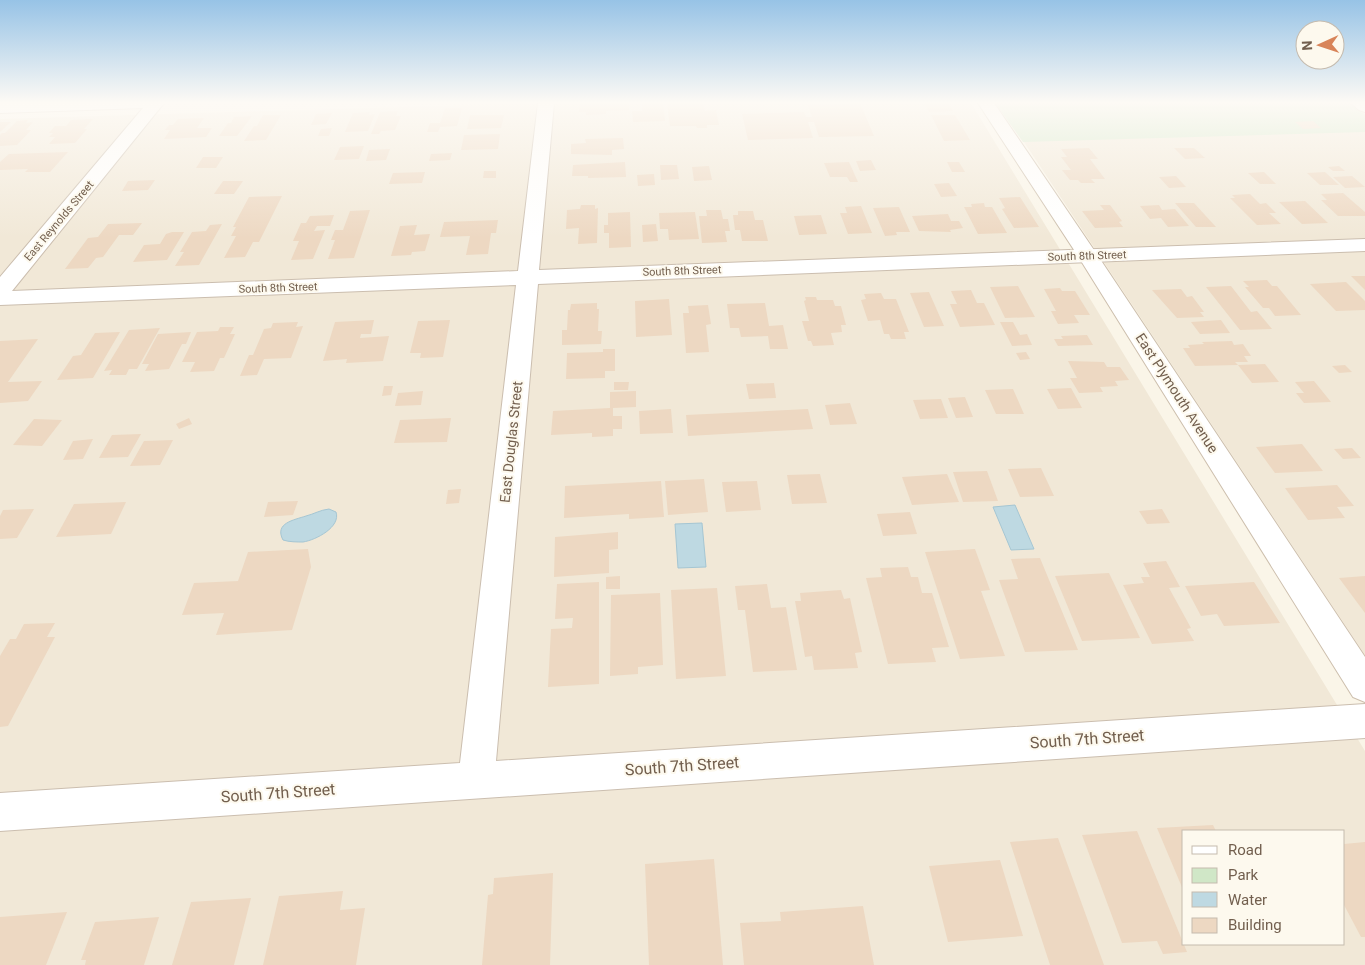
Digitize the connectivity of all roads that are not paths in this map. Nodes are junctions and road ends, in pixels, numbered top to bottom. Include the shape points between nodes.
1 (119, 148) edge
2 (541, 148) edge
3 (1016, 148) edge
4 (1365, 245) edge
5 (1088, 256) junction
6 (527, 277) junction
7 (0, 292) edge
8 (0, 298) edge
9 (1365, 686) edge
10 (1365, 721) edge
11 (476, 780) junction
12 (0, 812) edge

1 - 7 street, East Reynolds Street
2 - 6 street, East Douglas Street
3 - 5 street, East Plymouth Avenue
4 - 5 street, South 8th Street
5 - 6 street, South 8th Street
5 - 9 street, East Plymouth Avenue
6 - 8 street, South 8th Street
6 - 11 street, East Douglas Street
10 - 11 street, South 7th Street
11 - 12 street, South 7th Street

